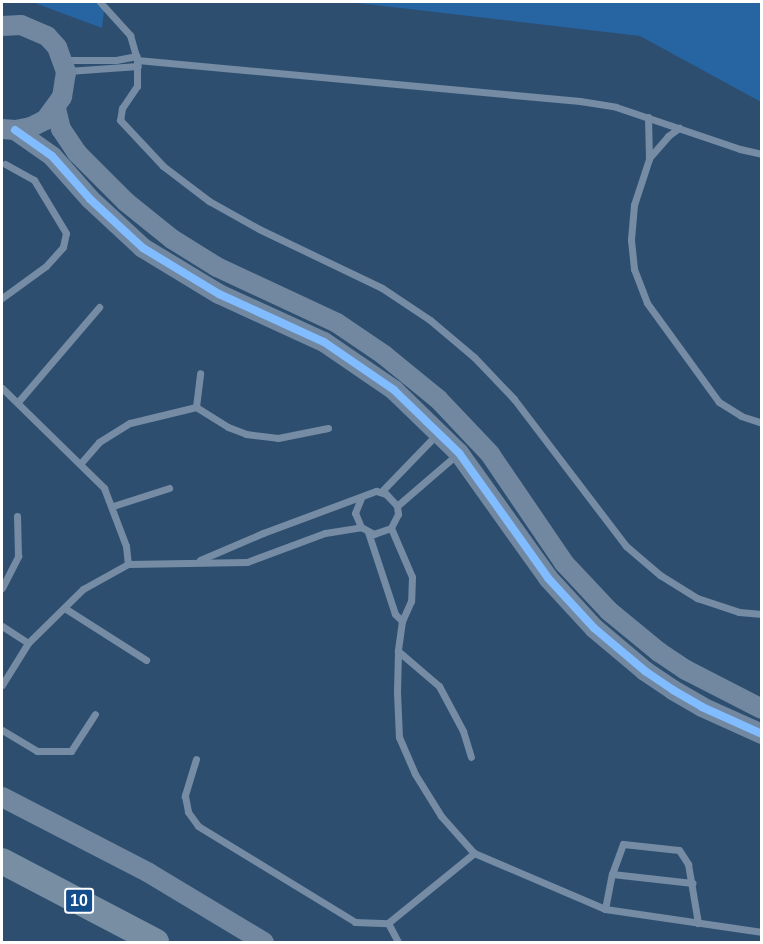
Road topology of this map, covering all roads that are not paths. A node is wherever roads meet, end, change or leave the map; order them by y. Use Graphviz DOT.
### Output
graph roads {
  1 [pos="100,2"];
  2 [pos="3,23"];
  3 [pos="137,60"];
  4 [pos="65,66"];
  5 [pos="56,109"];
  6 [pos="648,117"];
  7 [pos="680,128"];
  8 [pos="8,130"];
  9 [pos="762,153"];
  10 [pos="649,159"];
  11 [pos="4,164"];
  12 [pos="2,298"];
  13 [pos="99,307"];
  14 [pos="200,373"];
  15 [pos="2,388"];
  16 [pos="18,402"];
  17 [pos="196,407"];
  18 [pos="762,423"];
  19 [pos="328,428"];
  20 [pos="466,428"];
  21 [pos="449,443"];
  22 [pos="80,464"];
  23 [pos="169,488"];
  24 [pos="381,492"];
  25 [pos="361,498"];
  26 [pos="113,506"];
  27 [pos="397,506"];
  28 [pos="17,516"];
  29 [pos="361,527"];
  30 [pos="391,528"];
  31 [pos="368,532"];
  32 [pos="198,561"];
  33 [pos="128,564"];
  34 [pos="2,588"];
  35 [pos="66,609"];
  36 [pos="762,614"];
  37 [pos="402,621"];
  38 [pos="2,626"];
  39 [pos="28,643"];
  40 [pos="398,651"];
  41 [pos="146,660"];
  42 [pos="2,685"];
  43 [pos="762,709"];
  44 [pos="95,714"];
  45 [pos="2,730"];
  46 [pos="762,734"];
  47 [pos="471,758"];
  48 [pos="196,759"];
  49 [pos="2,797"];
  50 [pos="2,810"];
  51 [pos="474,853"];
  52 [pos="2,861"];
  53 [pos="612,874"];
  54 [pos="692,883"];
  55 [pos="605,909"];
  56 [pos="388,923"];
  57 [pos="698,923"];
  58 [pos="762,932"];
  59 [pos="156,942"];
  60 [pos="241,942"];
  61 [pos="264,942"];
  62 [pos="398,942"];
  1 -- 3 [label="lane"];
  2 -- 4 [label="street"];
  3 -- 4 [label="lane"];
  3 -- 4 [label="lane"];
  3 -- 6 [label="lane"];
  3 -- 36 [label="lane"];
  4 -- 5 [label="street"];
  5 -- 8 [label="street"];
  5 -- 20 [label="street"];
  6 -- 7 [label="lane"];
  6 -- 10 [label="lane"];
  7 -- 9 [label="lane"];
  7 -- 10 [label="lane"];
  8 -- 21 [label="street"];
  10 -- 18 [label="lane"];
  11 -- 12 [label="lane"];
  13 -- 16 [label="lane"];
  14 -- 17 [label="lane"];
  15 -- 16 [label="lane"];
  16 -- 22 [label="lane"];
  17 -- 19 [label="lane"];
  17 -- 22 [label="lane"];
  20 -- 21 [label="street"];
  20 -- 43 [label="street"];
  21 -- 24 [label="lane"];
  21 -- 27 [label="lane"];
  21 -- 46 [label="street"];
  22 -- 26 [label="lane"];
  23 -- 26 [label="lane"];
  24 -- 25 [label="lane"];
  24 -- 27 [label="lane"];
  25 -- 29 [label="lane"];
  25 -- 32 [label="lane"];
  26 -- 33 [label="lane"];
  27 -- 30 [label="lane"];
  28 -- 34 [label="lane"];
  29 -- 31 [label="lane"];
  29 -- 32 [label="lane"];
  30 -- 31 [label="lane"];
  30 -- 37 [label="lane"];
  31 -- 37 [label="lane"];
  32 -- 33 [label="lane"];
  33 -- 35 [label="lane"];
  35 -- 39 [label="lane"];
  35 -- 41 [label="lane"];
  37 -- 40 [label="lane"];
  38 -- 39 [label="lane"];
  39 -- 42 [label="lane"];
  40 -- 47 [label="lane"];
  40 -- 51 [label="lane"];
  44 -- 45 [label="lane"];
  48 -- 56 [label="lane"];
  49 -- 61 [label="street"];
  50 -- 60 [label="street"];
  51 -- 55 [label="lane"];
  51 -- 56 [label="lane"];
  52 -- 59 [label="highway, 10"];
  53 -- 54 [label="lane"];
  53 -- 54 [label="lane"];
  53 -- 55 [label="lane"];
  54 -- 57 [label="lane"];
  55 -- 57 [label="lane"];
  56 -- 62 [label="lane"];
  57 -- 58 [label="lane"];
}
